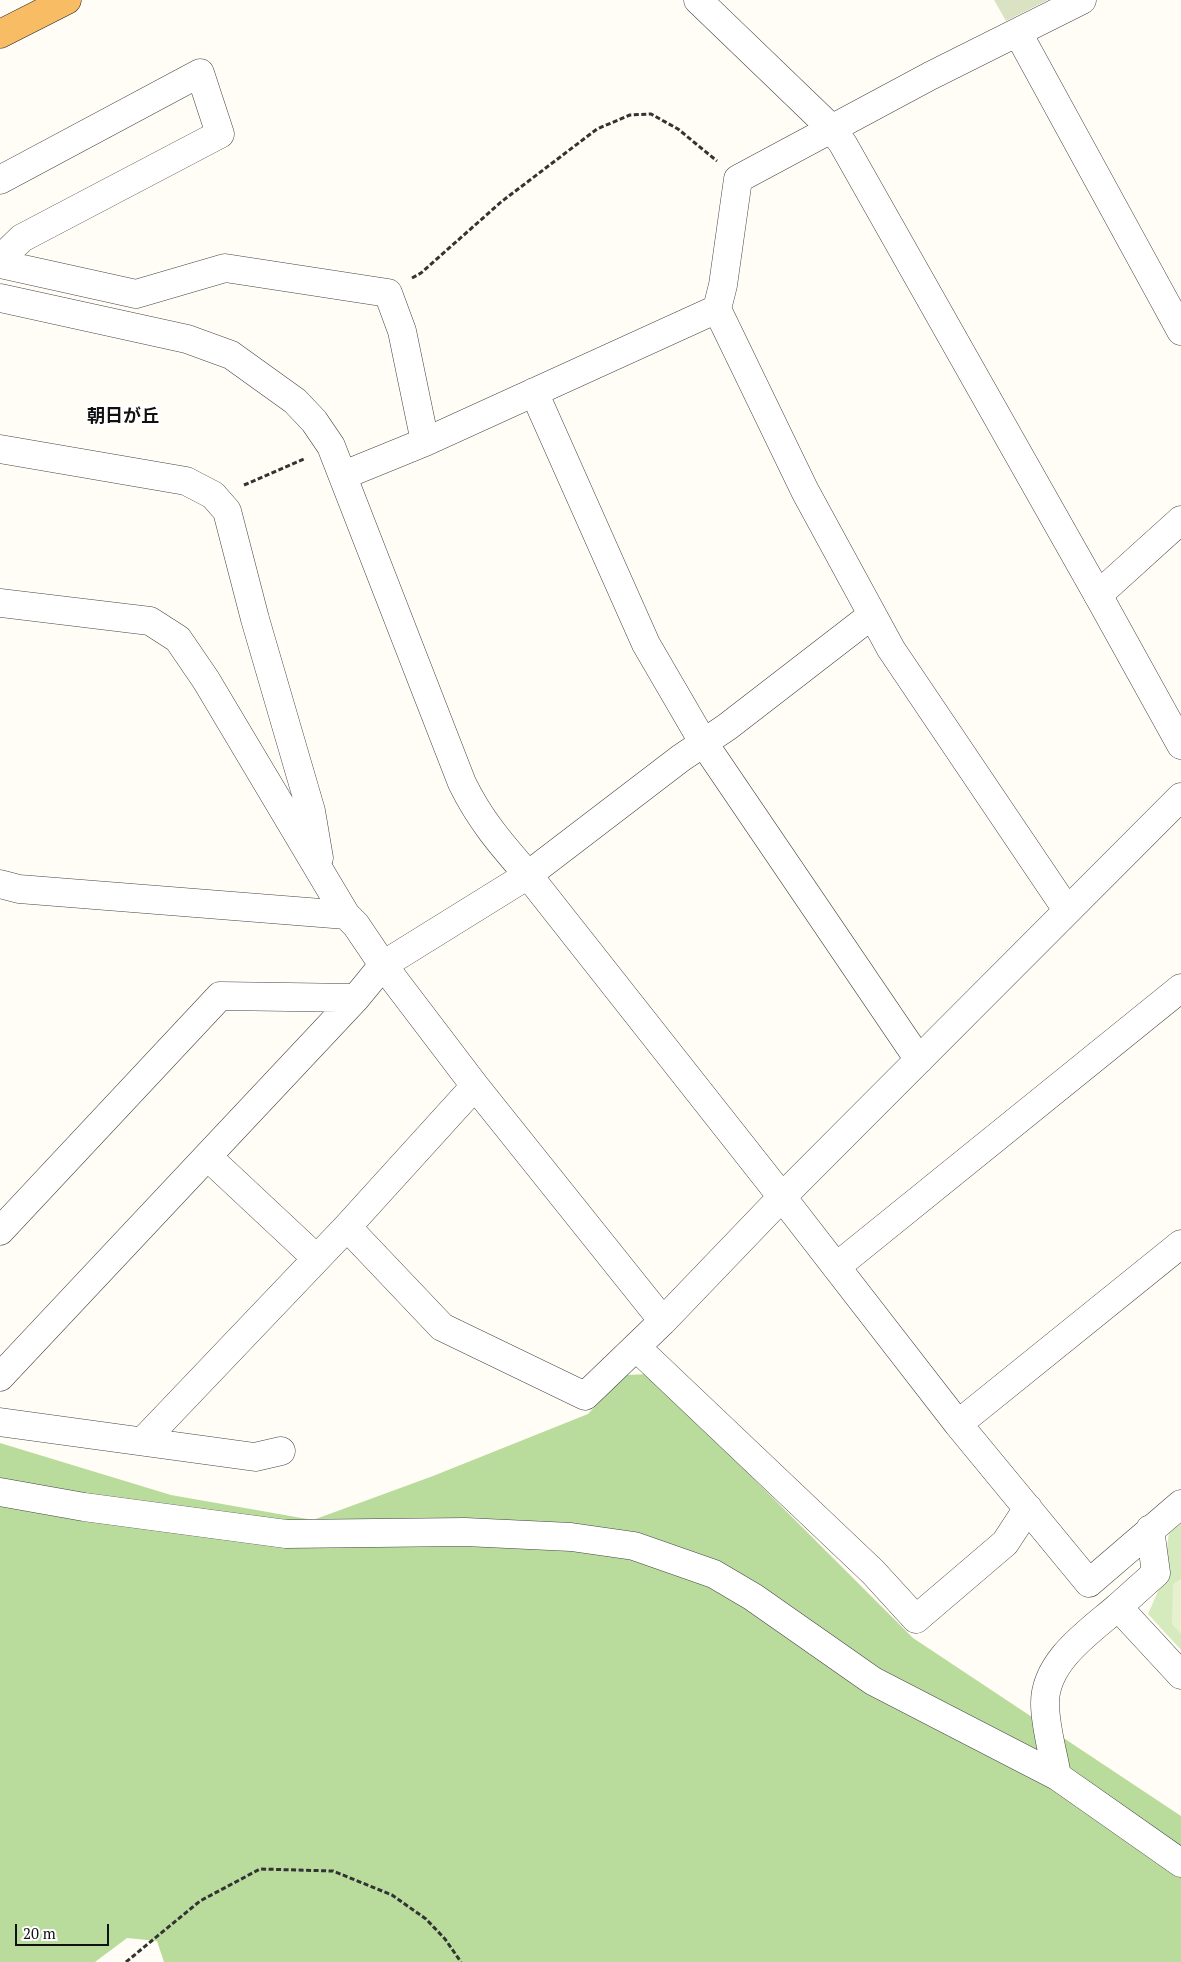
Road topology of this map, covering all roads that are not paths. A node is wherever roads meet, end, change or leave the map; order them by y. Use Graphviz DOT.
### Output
graph roads {
  1 [pos="67,0"];
  2 [pos="698,0"];
  3 [pos="1082,0"];
  4 [pos="1018,33"];
  5 [pos="0,34"];
  6 [pos="832,128"];
  7 [pos="0,180"];
  8 [pos="0,259"];
  9 [pos="0,264"];
  10 [pos="0,298"];
  11 [pos="717,309"];
  12 [pos="1181,331"];
  13 [pos="534,392"];
  14 [pos="425,442"];
  15 [pos="0,449"];
  16 [pos="344,475"];
  17 [pos="1181,520"];
  18 [pos="1098,595"];
  19 [pos="0,603"];
  20 [pos="872,615"];
  21 [pos="703,742"];
  22 [pos="1181,745"];
  23 [pos="1181,797"];
  24 [pos="322,874"];
  25 [pos="528,875"];
  26 [pos="0,884"];
  27 [pos="1067,910"];
  28 [pos="346,915"];
  29 [pos="383,965"];
  30 [pos="1181,988"];
  31 [pos="356,998"];
  32 [pos="919,1060"];
  33 [pos="475,1086"];
  34 [pos="208,1157"];
  35 [pos="782,1197"];
  36 [pos="347,1227"];
  37 [pos="0,1231"];
  38 [pos="1181,1244"];
  39 [pos="316,1258"];
  40 [pos="836,1267"];
  41 [pos="663,1321"];
  42 [pos="636,1347"];
  43 [pos="0,1377"];
  44 [pos="0,1422"];
  45 [pos="958,1424"];
  46 [pos="143,1441"];
  47 [pos="281,1451"];
  48 [pos="0,1492"];
  49 [pos="1181,1504"];
  50 [pos="1028,1508"];
  51 [pos="1150,1529"];
  52 [pos="1118,1607"];
  53 [pos="1181,1675"];
  54 [pos="1057,1776"];
  55 [pos="1181,1863"];
  1 -- 5 [label="highway"];
  2 -- 6 [label="street"];
  3 -- 4 [label="street"];
  4 -- 6 [label="street"];
  4 -- 12 [label="street"];
  6 -- 11 [label="street"];
  6 -- 18 [label="street"];
  7 -- 8 [label="street"];
  9 -- 14 [label="street"];
  10 -- 16 [label="street"];
  11 -- 13 [label="street"];
  11 -- 20 [label="street"];
  13 -- 14 [label="street"];
  13 -- 21 [label="street"];
  14 -- 16 [label="street"];
  15 -- 24 [label="street"];
  16 -- 25 [label="street"];
  17 -- 18 [label="street"];
  18 -- 22 [label="street"];
  19 -- 24 [label="street"];
  20 -- 21 [label="street"];
  20 -- 27 [label="street"];
  21 -- 25 [label="street"];
  21 -- 32 [label="street"];
  23 -- 27 [label="street"];
  24 -- 28 [label="street"];
  25 -- 29 [label="street"];
  25 -- 35 [label="street"];
  26 -- 28 [label="street"];
  27 -- 32 [label="street"];
  28 -- 29 [label="street"];
  29 -- 31 [label="street"];
  29 -- 33 [label="street"];
  30 -- 40 [label="street"];
  31 -- 34 [label="street"];
  31 -- 37 [label="street"];
  32 -- 35 [label="street"];
  33 -- 36 [label="street"];
  33 -- 41 [label="street"];
  34 -- 39 [label="street"];
  34 -- 43 [label="street"];
  35 -- 40 [label="street"];
  35 -- 41 [label="street"];
  36 -- 39 [label="street"];
  36 -- 42 [label="street"];
  38 -- 45 [label="street"];
  39 -- 46 [label="street"];
  40 -- 45 [label="street"];
  41 -- 42 [label="street"];
  42 -- 50 [label="street"];
  44 -- 46 [label="street"];
  45 -- 50 [label="street"];
  46 -- 47 [label="street"];
  48 -- 54 [label="street"];
  49 -- 51 [label="street"];
  50 -- 51 [label="street"];
  51 -- 52 [label="street"];
  52 -- 53 [label="street"];
  52 -- 54 [label="street"];
  54 -- 55 [label="street"];
}
